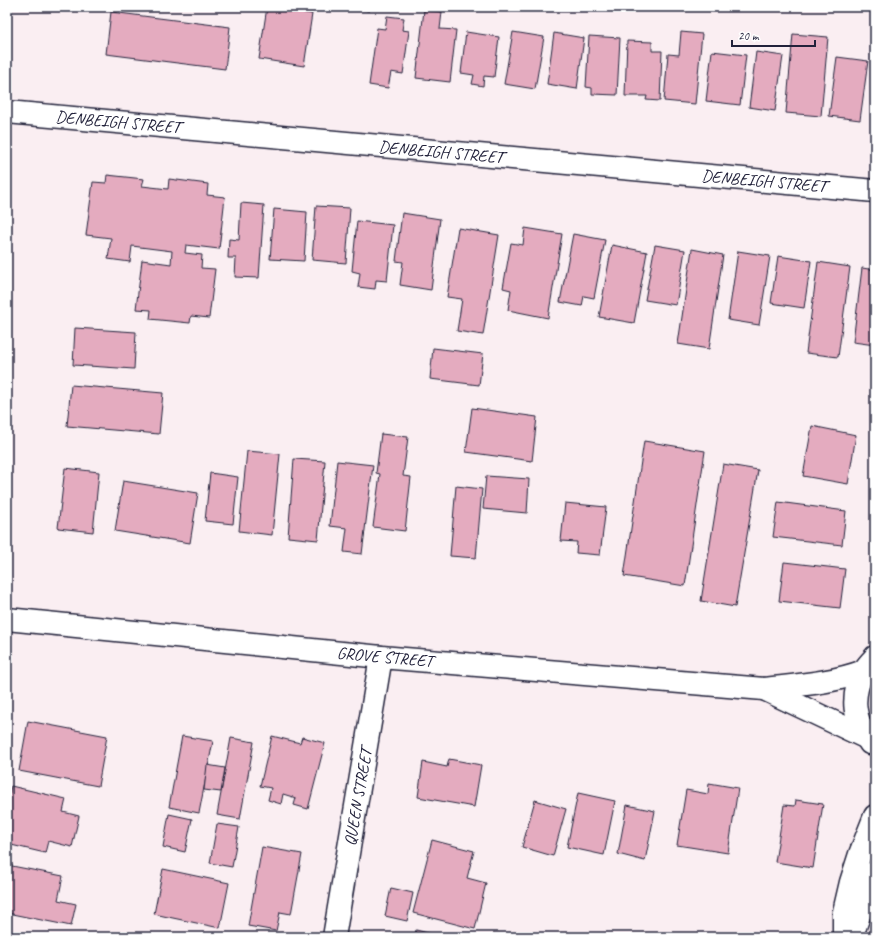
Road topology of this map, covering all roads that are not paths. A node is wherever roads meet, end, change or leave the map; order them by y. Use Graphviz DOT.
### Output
graph roads {
  1 [pos="7,112"];
  2 [pos="875,191"];
  3 [pos="7,619"];
  4 [pos="381,657"];
  5 [pos="869,664"];
  6 [pos="764,689"];
  7 [pos="871,743"];
  8 [pos="875,816"];
  9 [pos="875,872"];
  10 [pos="334,937"];
  11 [pos="844,937"];
  12 [pos="851,937"];
  1 -- 2 [label="street, DENBEIGH STREET"];
  3 -- 4 [label="street, GROVE STREET"];
  4 -- 6 [label="street, GROVE STREET"];
  4 -- 10 [label="street, QUEEN STREET"];
  5 -- 6 [label="street, GROVE STREET"];
  5 -- 7 [label="street"];
  6 -- 7 [label="street, GROVE STREET"];
  8 -- 11 [label="street"];
  9 -- 12 [label="street"];
}
